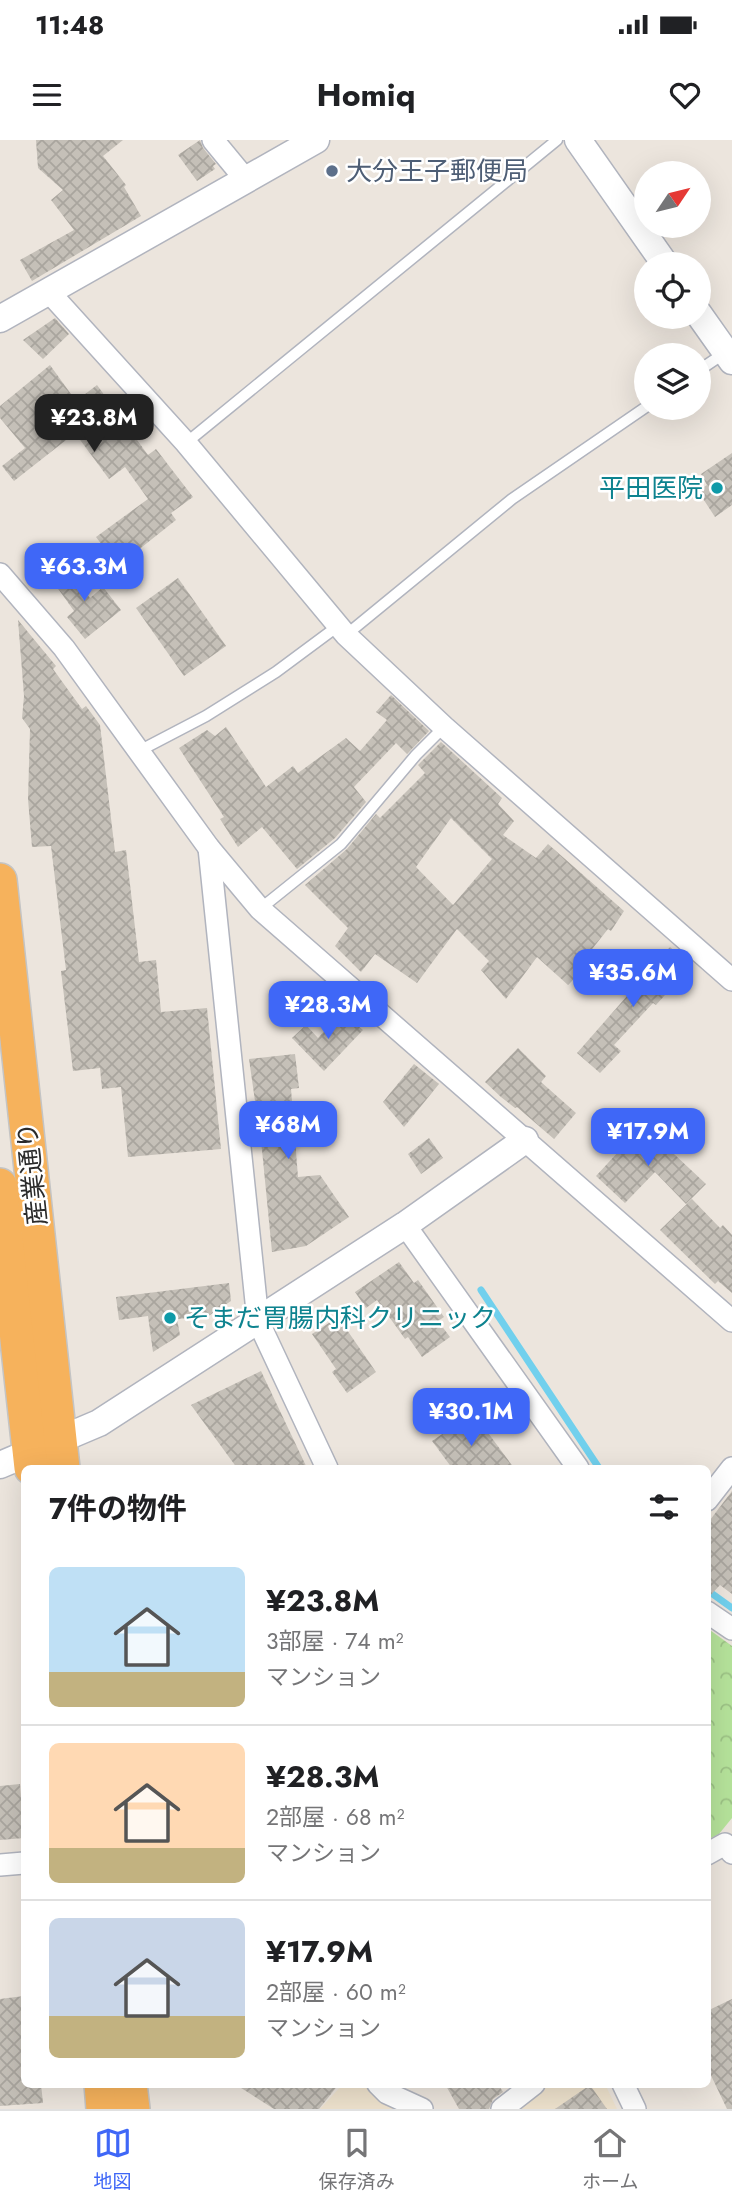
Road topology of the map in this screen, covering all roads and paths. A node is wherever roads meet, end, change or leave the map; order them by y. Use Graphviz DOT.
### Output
graph roads {
  1 [pos="213,140"];
  2 [pos="316,140"];
  3 [pos="557,140"];
  4 [pos="578,140"];
  5 [pos="246,180"];
  6 [pos="657,252"];
  7 [pos="49,292"];
  8 [pos="0,319"];
  9 [pos="709,329"];
  10 [pos="729,357"];
  11 [pos="711,365"];
  12 [pos="634,415"];
  13 [pos="186,443"];
  14 [pos="0,574"];
  15 [pos="342,630"];
  16 [pos="444,727"];
  17 [pos="139,751"];
  18 [pos="209,848"];
  19 [pos="0,880"];
  20 [pos="260,909"];
  21 [pos="732,981"];
  22 [pos="526,1140"];
  23 [pos="0,1185"];
  24 [pos="405,1225"];
  25 [pos="258,1321"];
  26 [pos="732,1321"];
  27 [pos="62,1454"];
  28 [pos="20,1462"];
  29 [pos="326,1465"];
  30 [pos="576,1465"];
  31 [pos="732,1468"];
  32 [pos="711,1495"];
  33 [pos="711,1615"];
  34 [pos="732,1629"];
  35 [pos="21,1863"];
  36 [pos="0,1865"];
  37 [pos="101,2088"];
  38 [pos="130,2088"];
  39 [pos="382,2088"];
  40 [pos="529,2088"];
  41 [pos="625,2088"];
  42 [pos="103,2109"];
  43 [pos="132,2109"];
  44 [pos="422,2109"];
  45 [pos="502,2109"];
  46 [pos="635,2109"];
  1 -- 5 [label="street"];
  2 -- 5 [label="street"];
  3 -- 13 [label="lane"];
  4 -- 6 [label="street"];
  5 -- 7 [label="street"];
  7 -- 8 [label="street"];
  7 -- 13 [label="street"];
  9 -- 10 [label="street"];
  10 -- 11 [label="lane"];
  12 -- 15 [label="lane"];
  13 -- 15 [label="street"];
  14 -- 17 [label="street"];
  15 -- 16 [label="street"];
  15 -- 17 [label="lane"];
  16 -- 20 [label="lane"];
  16 -- 21 [label="street"];
  17 -- 18 [label="street"];
  18 -- 20 [label="street"];
  18 -- 25 [label="street"];
  19 -- 27 [label="highway, 産業通り"];
  20 -- 22 [label="street"];
  22 -- 24 [label="street"];
  22 -- 26 [label="street"];
  23 -- 28 [label="highway, 産業通り"];
  24 -- 25 [label="street"];
  24 -- 30 [label="street"];
  25 -- 27 [label="street"];
  25 -- 29 [label="street"];
  27 -- 28 [label="street"];
  31 -- 32 [label="street"];
  33 -- 34 [label="street"];
  35 -- 36 [label="street"];
  37 -- 42 [label="highway"];
  38 -- 43 [label="highway"];
  39 -- 44 [label="street"];
  40 -- 45 [label="street"];
  41 -- 46 [label="street"];
}
